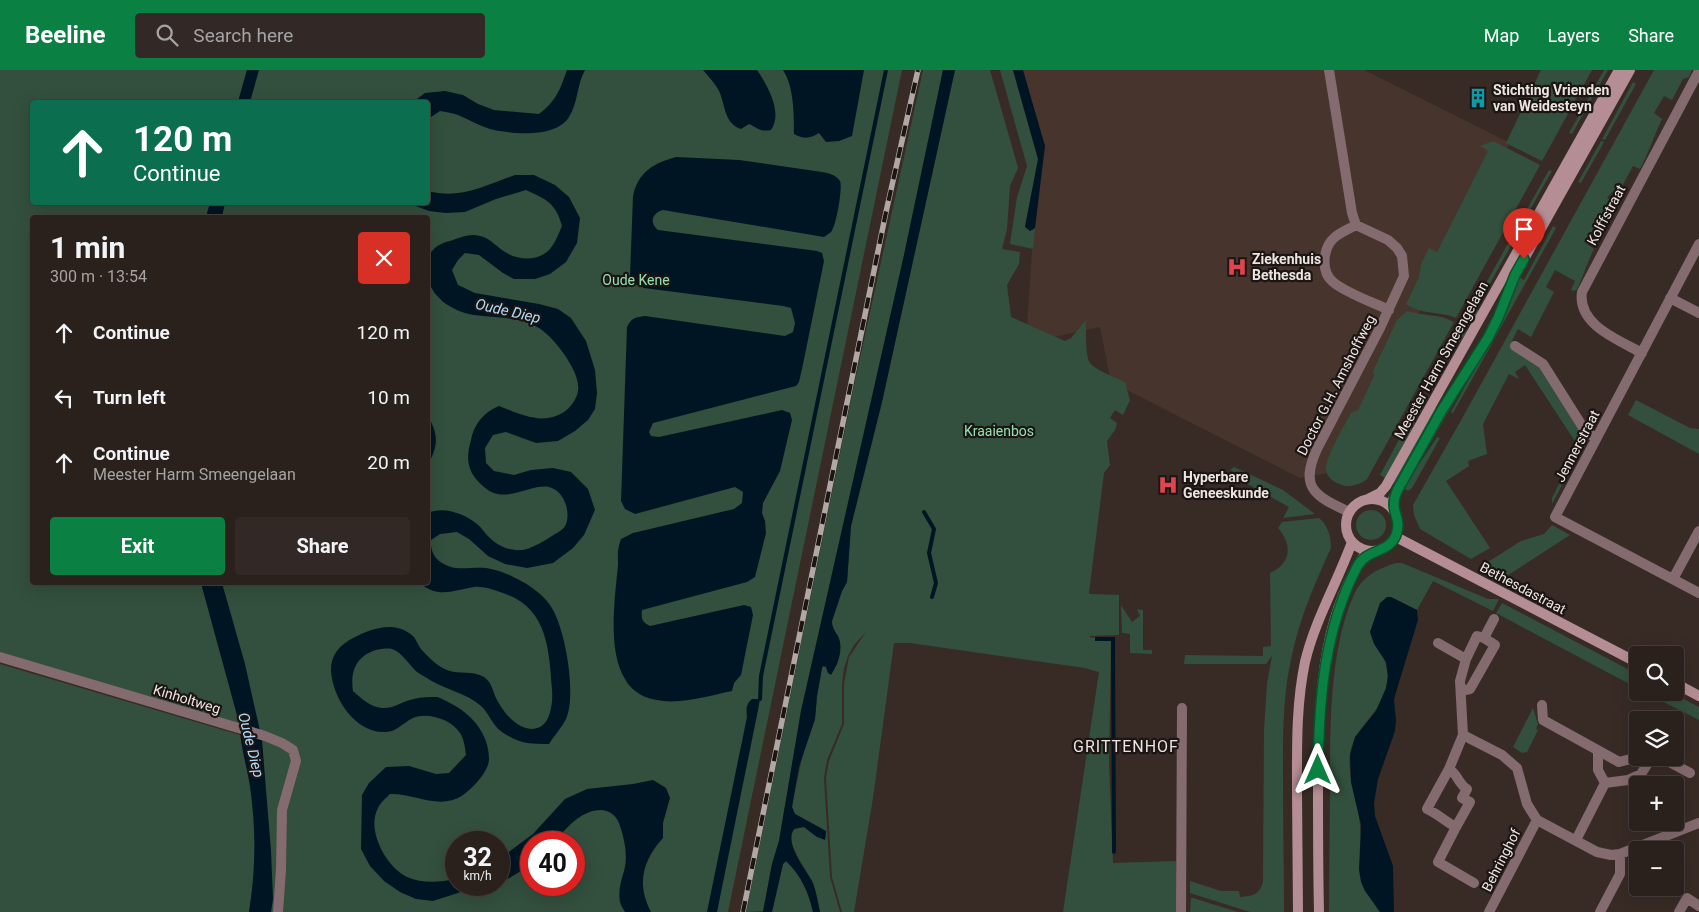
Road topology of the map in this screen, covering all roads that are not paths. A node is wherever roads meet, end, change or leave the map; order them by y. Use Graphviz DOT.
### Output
graph roads {
  1 [pos="1329,70"];
  2 [pos="1618,70"];
  3 [pos="1630,70"];
  4 [pos="1699,71"];
  5 [pos="1356,225"];
  6 [pos="1699,244"];
  7 [pos="1670,298"];
  8 [pos="1389,310"];
  9 [pos="1699,313"];
  10 [pos="1516,346"];
  11 [pos="1642,353"];
  12 [pos="1596,439"];
  13 [pos="1368,499"];
  14 [pos="1393,508"];
  15 [pos="1349,512"];
  16 [pos="1699,531"];
  17 [pos="1396,536"];
  18 [pos="1352,542"];
  19 [pos="1374,551"];
  20 [pos="1673,579"];
  21 [pos="1699,593"];
  22 [pos="1494,619"];
  23 [pos="1484,638"];
  24 [pos="1438,643"];
  25 [pos="0,658"];
  26 [pos="1466,659"];
  27 [pos="1629,659"];
  28 [pos="1684,688"];
  29 [pos="1461,691"];
  30 [pos="1699,696"];
  31 [pos="1542,705"];
  32 [pos="1182,708"];
  33 [pos="1463,735"];
  34 [pos="1598,752"];
  35 [pos="1629,761"];
  36 [pos="1643,766"];
  37 [pos="1677,766"];
  38 [pos="1449,769"];
  39 [pos="1690,773"];
  40 [pos="1605,783"];
  41 [pos="1537,820"];
  42 [pos="1699,823"];
  43 [pos="1456,827"];
  44 [pos="1576,840"];
  45 [pos="1620,854"];
  46 [pos="1474,883"];
  47 [pos="1699,906"];
  48 [pos="278,912"];
  49 [pos="1182,912"];
  50 [pos="1298,912"];
  51 [pos="1319,912"];
  52 [pos="1489,912"];
  53 [pos="1600,912"];
  54 [pos="1679,912"];
  1 -- 5 [label="street"];
  2 -- 13 [label="street, Meester Harm Smeengelaan"];
  3 -- 14 [label="street, Meester Harm Smeengelaan"];
  4 -- 11 [label="street, Kolffstraat"];
  5 -- 8 [label="street, Doctor G.H. Amshoffweg"];
  5 -- 8 [label="street, Doctor G.H. Amshoffweg"];
  6 -- 7 [label="street, Jennerstraat"];
  7 -- 9 [label="street"];
  7 -- 11 [label="street, Jennerstraat"];
  8 -- 15 [label="street, Doctor G.H. Amshoffweg"];
  10 -- 12 [label="street"];
  11 -- 12 [label="street, Jennerstraat"];
  12 -- 20 [label="street, Jennerstraat"];
  13 -- 14 [label="street"];
  13 -- 15 [label="street"];
  14 -- 17 [label="street"];
  15 -- 18 [label="street"];
  16 -- 20 [label="street"];
  17 -- 19 [label="street"];
  17 -- 27 [label="street, Bethesdastraat"];
  18 -- 19 [label="street"];
  18 -- 50 [label="street"];
  19 -- 51 [label="street"];
  20 -- 21 [label="street, Jennerstraat"];
  22 -- 23 [label="street"];
  23 -- 26 [label="street"];
  23 -- 29 [label="street"];
  24 -- 26 [label="street"];
  25 -- 48 [label="street, Kinholtweg"];
  26 -- 29 [label="street"];
  28 -- 30 [label="street"];
  29 -- 33 [label="street"];
  31 -- 34 [label="street"];
  32 -- 49 [label="street"];
  33 -- 38 [label="street"];
  33 -- 41 [label="street, Behringhof"];
  34 -- 35 [label="street"];
  34 -- 40 [label="street"];
  36 -- 40 [label="street"];
  37 -- 39 [label="street"];
  38 -- 43 [label="street"];
  38 -- 43 [label="street"];
  40 -- 44 [label="street"];
  41 -- 44 [label="street, Behringhof"];
  41 -- 52 [label="street, Behringhof"];
  42 -- 45 [label="street"];
  43 -- 46 [label="street"];
  44 -- 45 [label="street, Behringhof"];
  45 -- 53 [label="street"];
  47 -- 54 [label="street"];
}
